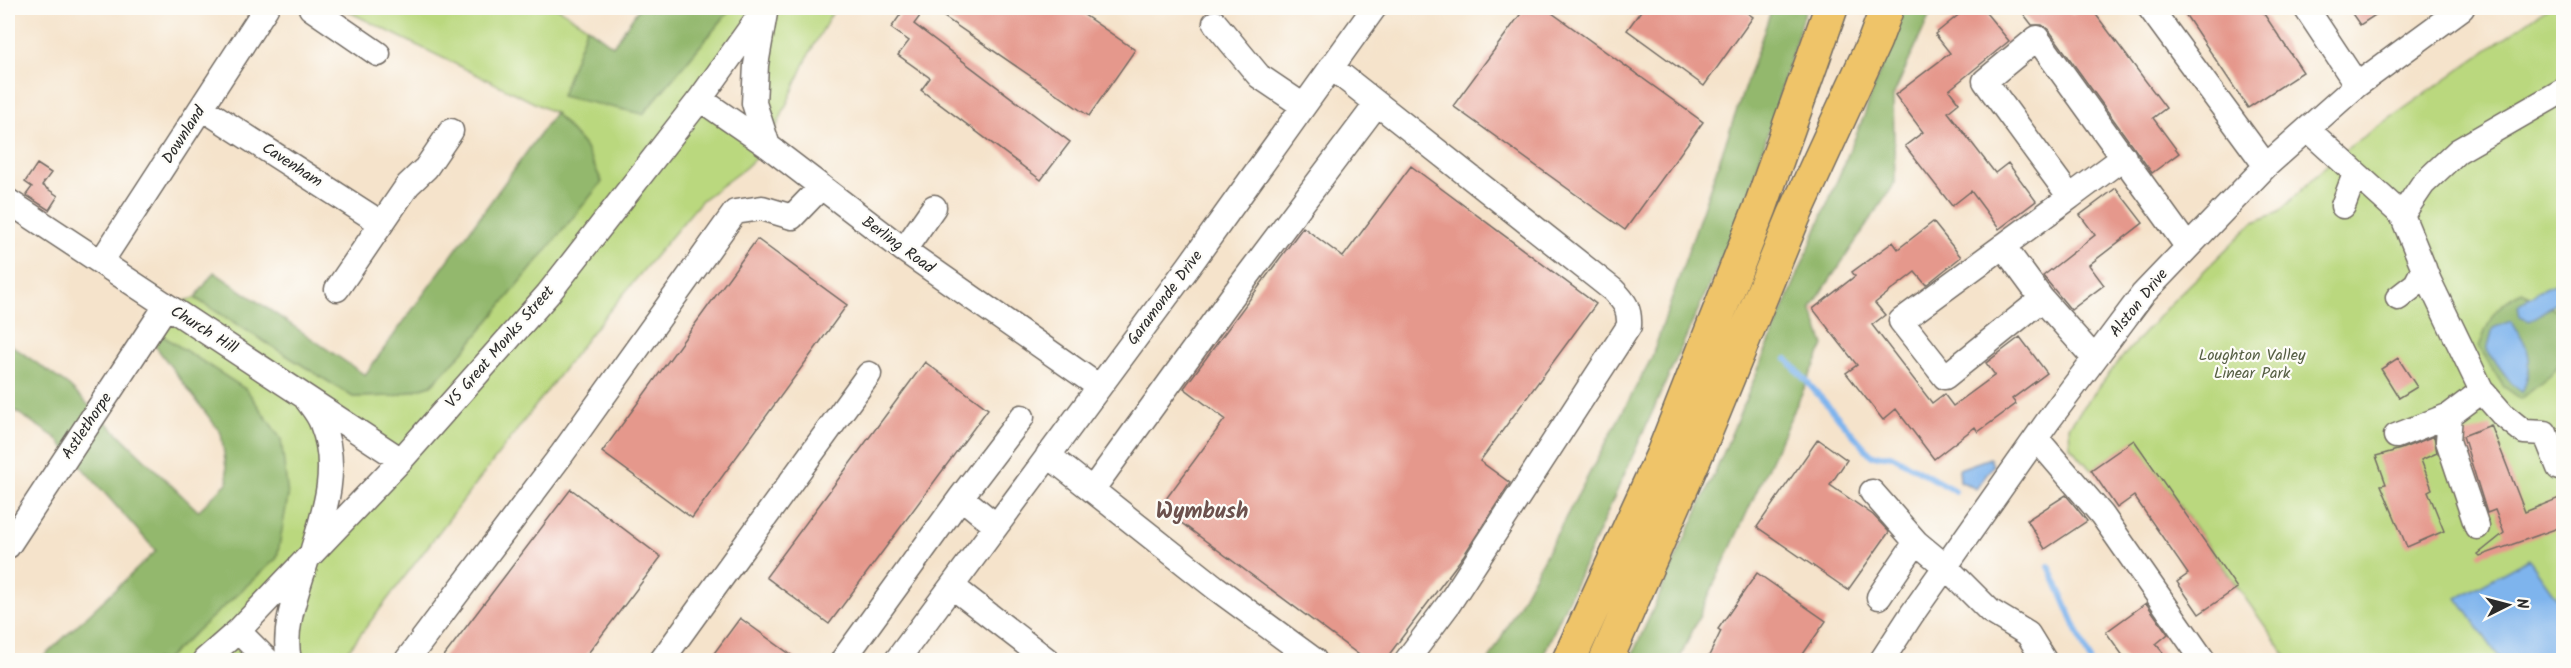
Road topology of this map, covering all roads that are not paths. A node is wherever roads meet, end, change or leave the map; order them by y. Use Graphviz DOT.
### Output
graph roads {
  1 [pos="266,8"];
  2 [pos="311,8"];
  3 [pos="765,8"];
  4 [pos="1374,8"];
  5 [pos="1823,8"];
  6 [pos="1831,8"];
  7 [pos="1865,8"];
  8 [pos="1887,8"];
  9 [pos="2150,8"];
  10 [pos="2306,8"];
  11 [pos="2462,8"];
  12 [pos="1215,23"];
  13 [pos="378,54"];
  14 [pos="1331,67"];
  15 [pos="2357,85"];
  16 [pos="1804,87"];
  17 [pos="2564,90"];
  18 [pos="700,99"];
  19 [pos="1302,105"];
  20 [pos="1376,105"];
  21 [pos="202,108"];
  22 [pos="2308,130"];
  23 [pos="451,131"];
  24 [pos="768,147"];
  25 [pos="2124,157"];
  26 [pos="2266,166"];
  27 [pos="2355,174"];
  28 [pos="820,188"];
  29 [pos="2070,197"];
  30 [pos="8,201"];
  31 [pos="2343,206"];
  32 [pos="934,207"];
  33 [pos="2402,215"];
  34 [pos="1794,216"];
  35 [pos="381,223"];
  36 [pos="2003,246"];
  37 [pos="2187,246"];
  38 [pos="904,250"];
  39 [pos="101,262"];
  40 [pos="2424,268"];
  41 [pos="337,289"];
  42 [pos="2398,298"];
  43 [pos="2042,299"];
  44 [pos="166,306"];
  45 [pos="2094,358"];
  46 [pos="869,374"];
  47 [pos="1098,387"];
  48 [pos="2482,391"];
  49 [pos="302,392"];
  50 [pos="2450,415"];
  51 [pos="1022,417"];
  52 [pos="2396,435"];
  53 [pos="2036,438"];
  54 [pos="1048,455"];
  55 [pos="401,460"];
  56 [pos="2559,468"];
  57 [pos="1092,490"];
  58 [pos="1872,492"];
  59 [pos="961,497"];
  60 [pos="995,525"];
  61 [pos="2477,527"];
  62 [pos="1916,542"];
  63 [pos="8,546"];
  64 [pos="309,557"];
  65 [pos="1946,567"];
  66 [pos="952,587"];
  67 [pos="1879,597"];
  68 [pos="238,631"];
  69 [pos="205,660"];
  70 [pos="267,660"];
  71 [pos="289,660"];
  72 [pos="407,660"];
  73 [pos="662,660"];
  74 [pos="843,660"];
  75 [pos="897,660"];
  76 [pos="1047,660"];
  77 [pos="1314,660"];
  78 [pos="1407,660"];
  79 [pos="1569,660"];
  80 [pos="1606,660"];
  81 [pos="1882,660"];
  82 [pos="2044,660"];
  83 [pos="2203,660"];
  1 -- 21 [label="street, Downland"];
  2 -- 13 [label="street"];
  3 -- 18 [label="street, V5 Great Monks Street"];
  3 -- 24 [label="street"];
  4 -- 14 [label="street, Garamonde Drive"];
  5 -- 16 [label="highway"];
  6 -- 16 [label="highway"];
  7 -- 34 [label="highway"];
  8 -- 34 [label="highway"];
  9 -- 26 [label="street"];
  10 -- 15 [label="street"];
  11 -- 15 [label="street, Alston Drive"];
  12 -- 19 [label="street"];
  14 -- 19 [label="street, Garamonde Drive"];
  14 -- 20 [label="street"];
  15 -- 22 [label="street, Alston Drive"];
  16 -- 79 [label="highway"];
  17 -- 33 [label="street"];
  18 -- 24 [label="street, Berling Road"];
  18 -- 55 [label="street, V5 Great Monks Street"];
  19 -- 47 [label="street, Garamonde Drive"];
  20 -- 57 [label="street"];
  20 -- 78 [label="street"];
  21 -- 35 [label="street, Cavenham"];
  21 -- 39 [label="street, Downland"];
  22 -- 26 [label="street, Alston Drive"];
  22 -- 27 [label="street"];
  23 -- 35 [label="street"];
  24 -- 28 [label="street, Berling Road"];
  25 -- 29 [label="street"];
  25 -- 29 [label="street"];
  25 -- 37 [label="street"];
  26 -- 37 [label="street, Alston Drive"];
  27 -- 31 [label="street"];
  27 -- 33 [label="street"];
  28 -- 38 [label="street, Berling Road"];
  28 -- 72 [label="street"];
  29 -- 36 [label="street"];
  30 -- 39 [label="street, Church Hill"];
  32 -- 38 [label="street"];
  33 -- 40 [label="street"];
  34 -- 80 [label="highway"];
  35 -- 41 [label="street"];
  36 -- 43 [label="street"];
  36 -- 43 [label="street"];
  37 -- 45 [label="street, Alston Drive"];
  38 -- 47 [label="street, Berling Road"];
  39 -- 44 [label="street, Church Hill"];
  40 -- 42 [label="street"];
  40 -- 48 [label="street"];
  43 -- 45 [label="street"];
  44 -- 49 [label="street, Church Hill"];
  44 -- 63 [label="street, Astlethorpe"];
  45 -- 53 [label="street, Alston Drive"];
  46 -- 73 [label="street"];
  47 -- 54 [label="street, Garamonde Drive"];
  48 -- 50 [label="street"];
  48 -- 56 [label="street"];
  49 -- 55 [label="street, Church Hill"];
  49 -- 64 [label="street"];
  50 -- 52 [label="street"];
  50 -- 61 [label="street"];
  51 -- 59 [label="street"];
  53 -- 65 [label="street, Alston Drive"];
  53 -- 83 [label="street"];
  54 -- 57 [label="street"];
  54 -- 60 [label="street, Garamonde Drive"];
  55 -- 64 [label="street, V5 Great Monks Street"];
  57 -- 77 [label="street"];
  58 -- 62 [label="street"];
  59 -- 60 [label="street"];
  59 -- 74 [label="street"];
  60 -- 66 [label="street, Garamonde Drive"];
  62 -- 65 [label="street"];
  62 -- 67 [label="street"];
  64 -- 68 [label="street, V5 Great Monks Street"];
  64 -- 71 [label="street"];
  65 -- 81 [label="street, Alston Drive"];
  65 -- 82 [label="street"];
  66 -- 75 [label="street, Garamonde Drive"];
  66 -- 76 [label="street"];
  68 -- 69 [label="street, V5 Great Monks Street"];
  68 -- 70 [label="street"];
}
